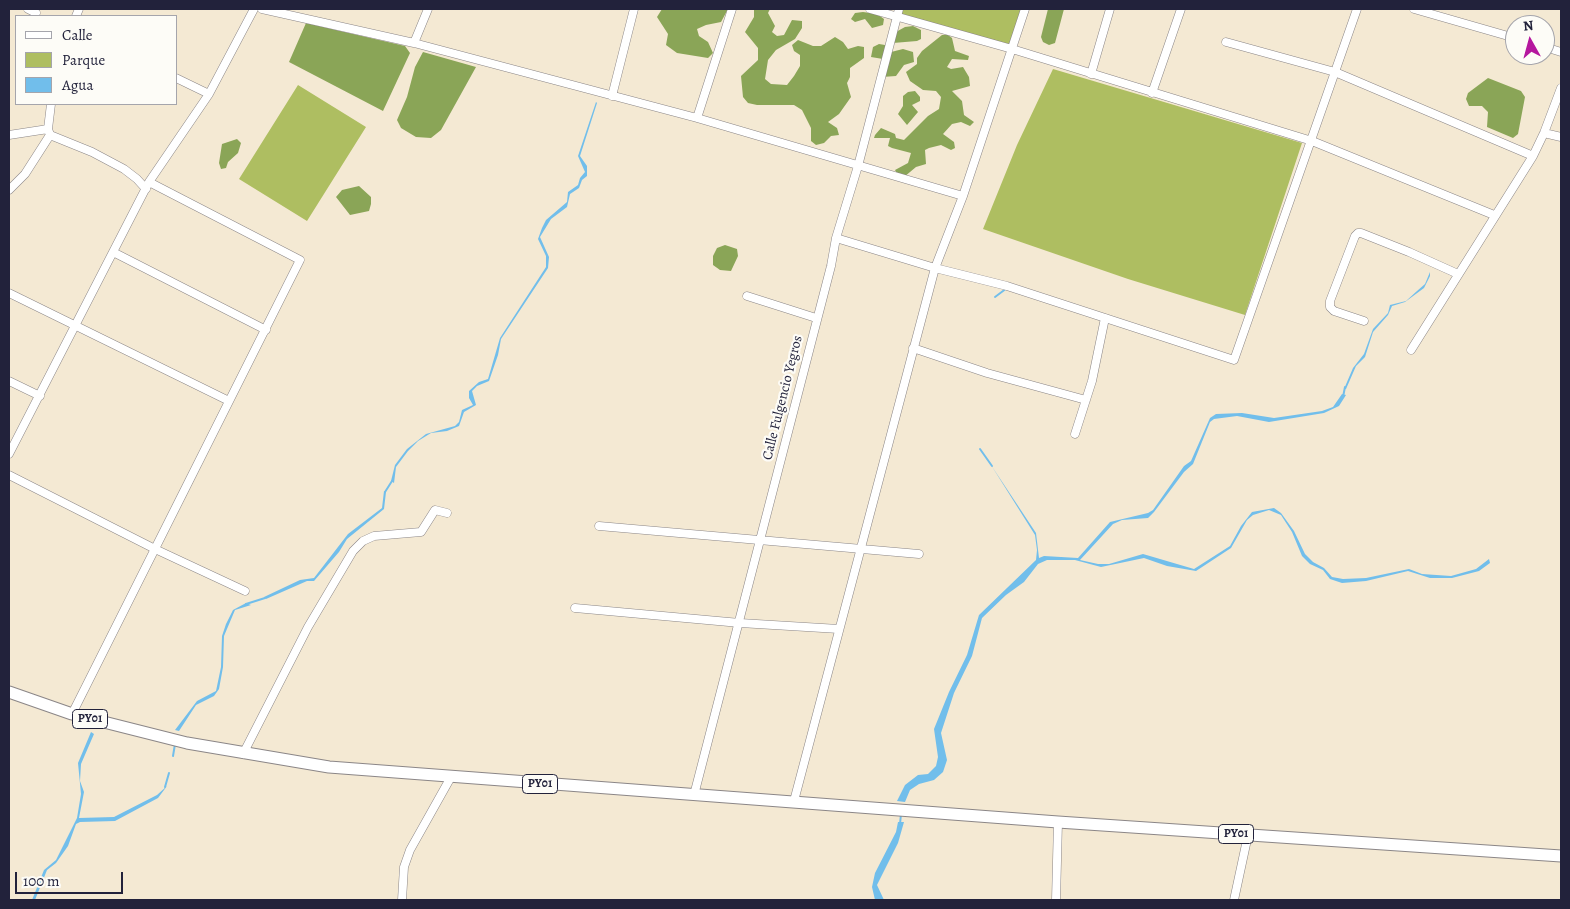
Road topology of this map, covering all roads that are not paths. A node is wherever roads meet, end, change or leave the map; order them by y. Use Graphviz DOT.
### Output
graph roads {
  1 [pos="254,9"];
  2 [pos="262,9"];
  3 [pos="428,9"];
  4 [pos="634,9"];
  5 [pos="732,9"];
  6 [pos="870,9"];
  7 [pos="1025,9"];
  8 [pos="1110,9"];
  9 [pos="1181,9"];
  10 [pos="1357,9"];
  11 [pos="1414,9"];
  12 [pos="898,12"];
  13 [pos="1505,35"];
  14 [pos="1226,42"];
  15 [pos="414,44"];
  16 [pos="1012,49"];
  17 [pos="1335,72"];
  18 [pos="1091,74"];
  19 [pos="178,79"];
  20 [pos="1561,88"];
  21 [pos="1152,93"];
  22 [pos="208,94"];
  23 [pos="612,96"];
  24 [pos="51,105"];
  25 [pos="697,118"];
  26 [pos="49,132"];
  27 [pos="1544,133"];
  28 [pos="9,136"];
  29 [pos="1561,137"];
  30 [pos="1312,141"];
  31 [pos="1533,156"];
  32 [pos="858,166"];
  33 [pos="147,186"];
  34 [pos="9,190"];
  35 [pos="963,196"];
  36 [pos="1494,216"];
  37 [pos="836,238"];
  38 [pos="113,252"];
  39 [pos="935,268"];
  40 [pos="1458,274"];
  41 [pos="9,293"];
  42 [pos="747,296"];
  43 [pos="816,318"];
  44 [pos="1105,318"];
  45 [pos="1364,320"];
  46 [pos="76,327"];
  47 [pos="266,330"];
  48 [pos="913,348"];
  49 [pos="1411,350"];
  50 [pos="9,381"];
  51 [pos="40,396"];
  52 [pos="1086,400"];
  53 [pos="229,401"];
  54 [pos="1075,434"];
  55 [pos="9,454"];
  56 [pos="9,475"];
  57 [pos="447,513"];
  58 [pos="600,526"];
  59 [pos="760,540"];
  60 [pos="155,549"];
  61 [pos="862,550"];
  62 [pos="918,554"];
  63 [pos="245,591"];
  64 [pos="575,608"];
  65 [pos="740,623"];
  66 [pos="839,629"];
  67 [pos="9,692"];
  68 [pos="72,714"];
  69 [pos="243,754"];
  70 [pos="451,777"];
  71 [pos="694,795"];
  72 [pos="794,801"];
  73 [pos="1058,822"];
  74 [pos="1248,835"];
  75 [pos="1561,856"];
  76 [pos="402,900"];
  77 [pos="1056,900"];
  78 [pos="1234,900"];
  1 -- 22 [label="street"];
  2 -- 15 [label="street"];
  3 -- 15 [label="street"];
  4 -- 23 [label="street"];
  5 -- 25 [label="street"];
  6 -- 12 [label="street"];
  7 -- 16 [label="street"];
  8 -- 18 [label="street"];
  9 -- 21 [label="street"];
  10 -- 17 [label="street"];
  11 -- 13 [label="street"];
  12 -- 16 [label="street"];
  12 -- 32 [label="street, Calle Fulgencio Yegros"];
  14 -- 17 [label="street"];
  15 -- 23 [label="street"];
  16 -- 18 [label="street"];
  16 -- 35 [label="street"];
  17 -- 30 [label="street"];
  17 -- 31 [label="street"];
  18 -- 21 [label="street"];
  19 -- 22 [label="street"];
  20 -- 27 [label="street"];
  21 -- 30 [label="street"];
  22 -- 33 [label="street"];
  23 -- 25 [label="street"];
  24 -- 26 [label="street"];
  25 -- 32 [label="street"];
  26 -- 28 [label="street"];
  26 -- 33 [label="street"];
  26 -- 34 [label="street"];
  27 -- 29 [label="street"];
  27 -- 31 [label="street"];
  30 -- 36 [label="street"];
  30 -- 44 [label="street"];
  31 -- 36 [label="street"];
  32 -- 35 [label="street"];
  32 -- 37 [label="street, Calle Fulgencio Yegros"];
  33 -- 38 [label="street"];
  33 -- 47 [label="street"];
  35 -- 39 [label="street"];
  36 -- 40 [label="street"];
  37 -- 39 [label="street"];
  37 -- 43 [label="street, Calle Fulgencio Yegros"];
  38 -- 46 [label="street"];
  38 -- 47 [label="street"];
  39 -- 44 [label="street"];
  39 -- 48 [label="street"];
  40 -- 45 [label="street"];
  40 -- 49 [label="street"];
  41 -- 46 [label="street"];
  42 -- 43 [label="street"];
  43 -- 59 [label="street, Calle Fulgencio Yegros"];
  44 -- 52 [label="street"];
  46 -- 51 [label="street"];
  46 -- 53 [label="street"];
  47 -- 53 [label="street"];
  48 -- 52 [label="street"];
  48 -- 61 [label="street"];
  50 -- 51 [label="street"];
  51 -- 55 [label="street"];
  52 -- 54 [label="street"];
  53 -- 60 [label="street"];
  56 -- 60 [label="street"];
  57 -- 69 [label="street"];
  58 -- 59 [label="street"];
  59 -- 61 [label="street"];
  59 -- 65 [label="street, Calle Fulgencio Yegros"];
  60 -- 63 [label="street"];
  60 -- 68 [label="street"];
  61 -- 62 [label="street"];
  61 -- 66 [label="street"];
  64 -- 65 [label="street"];
  65 -- 66 [label="street"];
  65 -- 71 [label="street, Calle Fulgencio Yegros"];
  66 -- 72 [label="street"];
  67 -- 68 [label="highway, PY01"];
  68 -- 69 [label="highway, PY01"];
  69 -- 70 [label="highway, PY01"];
  70 -- 71 [label="highway, PY01"];
  70 -- 76 [label="street"];
  71 -- 72 [label="highway, PY01"];
  72 -- 73 [label="highway, PY01"];
  73 -- 74 [label="highway, PY01"];
  73 -- 77 [label="street"];
  74 -- 75 [label="highway, PY01"];
  74 -- 78 [label="street"];
}
